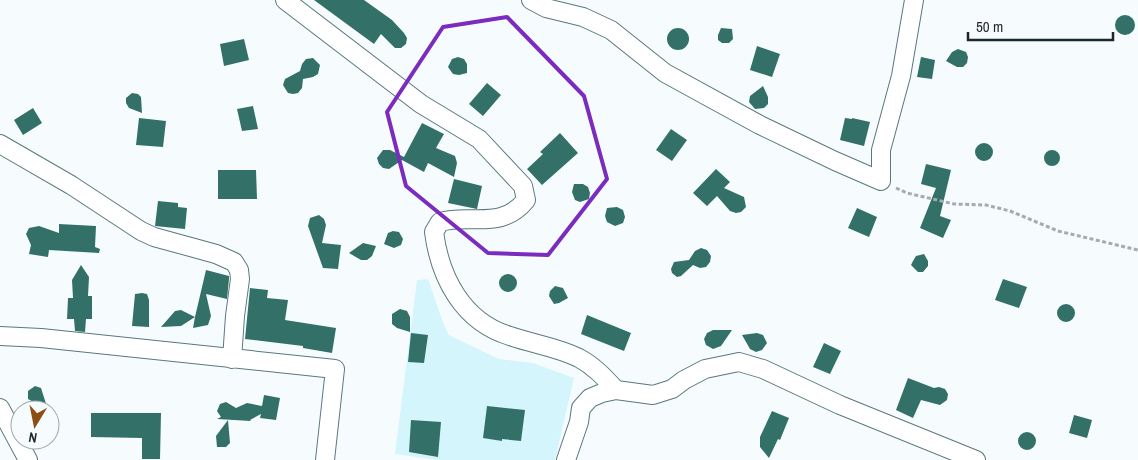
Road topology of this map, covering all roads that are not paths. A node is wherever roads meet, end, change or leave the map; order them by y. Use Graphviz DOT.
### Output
graph roads {
  1 [pos="285,0"];
  2 [pos="531,0"];
  3 [pos="914,0"];
  4 [pos="0,144"];
  5 [pos="0,336"];
  6 [pos="232,359"];
  7 [pos="616,390"];
  8 [pos="0,408"];
  9 [pos="28,460"];
  10 [pos="325,460"];
  11 [pos="566,460"];
  12 [pos="976,460"];
  1 -- 7 [label="street"];
  2 -- 3 [label="street"];
  4 -- 6 [label="street"];
  5 -- 6 [label="street"];
  6 -- 10 [label="street"];
  7 -- 11 [label="street"];
  7 -- 12 [label="street"];
  8 -- 9 [label="street"];
}
